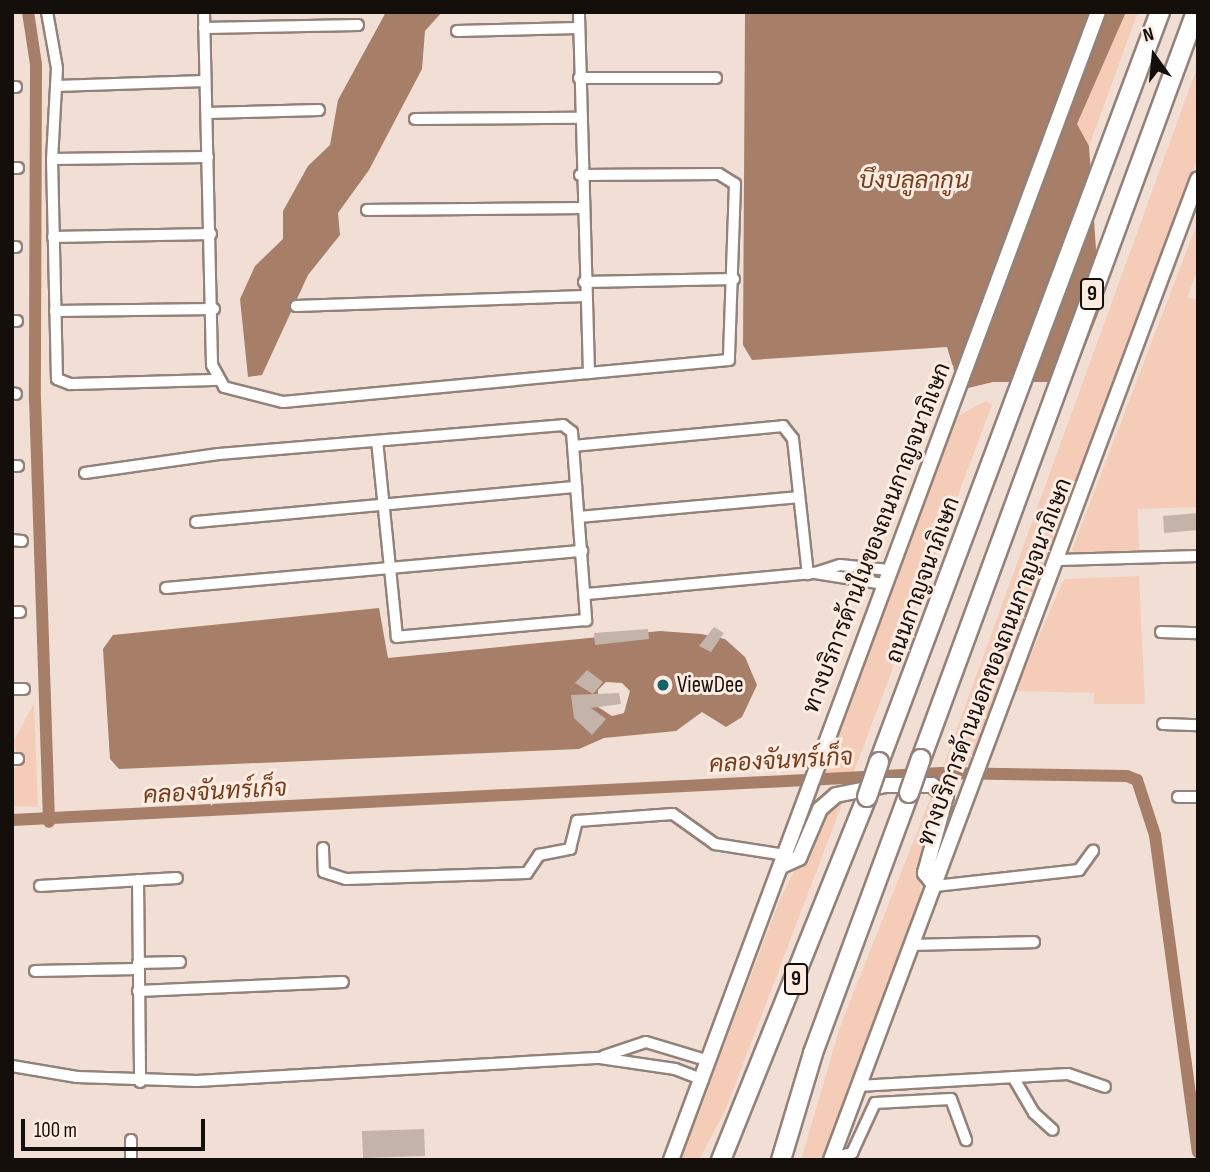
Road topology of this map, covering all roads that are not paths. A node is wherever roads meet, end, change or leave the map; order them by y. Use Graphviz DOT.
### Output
graph roads {
  1 [pos="47,12"];
  2 [pos="204,12"];
  3 [pos="579,12"];
  4 [pos="1098,12"];
  5 [pos="1160,12"];
  6 [pos="1196,12"];
  7 [pos="358,25"];
  8 [pos="204,28"];
  9 [pos="578,28"];
  10 [pos="457,31"];
  11 [pos="579,78"];
  12 [pos="716,78"];
  13 [pos="205,81"];
  14 [pos="56,86"];
  15 [pos="319,110"];
  16 [pos="207,113"];
  17 [pos="578,118"];
  18 [pos="415,119"];
  19 [pos="208,157"];
  20 [pos="52,159"];
  21 [pos="580,175"];
  22 [pos="1198,178"];
  23 [pos="581,208"];
  24 [pos="367,210"];
  25 [pos="211,234"];
  26 [pos="53,237"];
  27 [pos="734,279"];
  28 [pos="584,282"];
  29 [pos="585,296"];
  30 [pos="296,306"];
  31 [pos="214,309"];
  32 [pos="55,312"];
  33 [pos="589,373"];
  34 [pos="217,380"];
  35 [pos="377,441"];
  36 [pos="573,446"];
  37 [pos="85,472"];
  38 [pos="576,487"];
  39 [pos="797,497"];
  40 [pos="382,505"];
  41 [pos="579,517"];
  42 [pos="196,522"];
  43 [pos="582,551"];
  44 [pos="1198,556"];
  45 [pos="1058,560"];
  46 [pos="388,568"];
  47 [pos="889,569"];
  48 [pos="811,574"];
  49 [pos="884,584"];
  50 [pos="166,589"];
  51 [pos="587,594"];
  52 [pos="1161,632"];
  53 [pos="1198,632"];
  54 [pos="12,689"];
  55 [pos="24,690"];
  56 [pos="1163,724"];
  57 [pos="1198,724"];
  58 [pos="1178,797"];
  59 [pos="1198,797"];
  60 [pos="323,848"];
  61 [pos="1093,851"];
  62 [pos="783,861"];
  63 [pos="177,878"];
  64 [pos="138,880"];
  65 [pos="40,886"];
  66 [pos="935,886"];
  67 [pos="1034,942"];
  68 [pos="913,945"];
  69 [pos="180,962"];
  70 [pos="138,966"];
  71 [pos="35,971"];
  72 [pos="344,982"];
  73 [pos="138,991"];
  74 [pos="600,1058"];
  75 [pos="709,1061"];
  76 [pos="12,1066"];
  77 [pos="1013,1077"];
  78 [pos="703,1080"];
  79 [pos="140,1082"];
  80 [pos="858,1086"];
  81 [pos="1105,1087"];
  82 [pos="844,1125"];
  83 [pos="860,1129"];
  84 [pos="1053,1130"];
  85 [pos="131,1140"];
  86 [pos="967,1140"];
  87 [pos="832,1159"];
  88 [pos="131,1160"];
  89 [pos="671,1160"];
  90 [pos="721,1160"];
  91 [pos="781,1160"];
  1 -- 14 [label="street"];
  2 -- 8 [label="street"];
  3 -- 9 [label="street"];
  4 -- 47 [label="main road, ทางบริการด้านในของถนนกาญจนาภิเษก"];
  5 -- 90 [label="highway, ถนนกาญจนาภิเษก / 9, bridge"];
  6 -- 91 [label="highway, 9, bridge"];
  7 -- 8 [label="street"];
  8 -- 13 [label="street"];
  9 -- 10 [label="street"];
  9 -- 11 [label="street"];
  11 -- 12 [label="street"];
  11 -- 17 [label="street"];
  13 -- 14 [label="street"];
  13 -- 16 [label="street"];
  14 -- 20 [label="street"];
  15 -- 16 [label="street"];
  16 -- 19 [label="street"];
  17 -- 18 [label="street"];
  17 -- 21 [label="street"];
  19 -- 20 [label="street"];
  19 -- 25 [label="street"];
  20 -- 26 [label="street"];
  21 -- 23 [label="street"];
  21 -- 27 [label="street"];
  22 -- 45 [label="main road, ทางบริการด้านนอกของถนนกาญจนาภิเษก"];
  23 -- 24 [label="street"];
  23 -- 28 [label="street"];
  25 -- 26 [label="street"];
  25 -- 31 [label="street"];
  26 -- 32 [label="street"];
  27 -- 28 [label="street"];
  27 -- 33 [label="street"];
  28 -- 29 [label="street"];
  29 -- 30 [label="street"];
  29 -- 33 [label="street"];
  31 -- 32 [label="street"];
  31 -- 34 [label="street"];
  32 -- 34 [label="street"];
  33 -- 34 [label="street"];
  35 -- 36 [label="street"];
  35 -- 37 [label="street"];
  35 -- 40 [label="street"];
  36 -- 38 [label="street"];
  36 -- 39 [label="street"];
  38 -- 40 [label="street"];
  38 -- 41 [label="street"];
  39 -- 41 [label="street"];
  39 -- 48 [label="street"];
  40 -- 42 [label="street"];
  40 -- 46 [label="street"];
  41 -- 43 [label="street"];
  43 -- 46 [label="street"];
  43 -- 51 [label="street"];
  44 -- 45 [label="street"];
  45 -- 66 [label="main road, ทางบริการด้านนอกของถนนกาญจนาภิเษก"];
  46 -- 50 [label="street"];
  46 -- 51 [label="street"];
  47 -- 48 [label="street"];
  47 -- 49 [label="main road, ทางบริการด้านในของถนนกาญจนาภิเษก"];
  48 -- 49 [label="street"];
  48 -- 51 [label="street"];
  49 -- 62 [label="main road, ทางบริการด้านในของถนนกาญจนาภิเษก"];
  52 -- 53 [label="street"];
  54 -- 55 [label="street"];
  56 -- 57 [label="street"];
  58 -- 59 [label="street"];
  60 -- 62 [label="street"];
  61 -- 66 [label="street"];
  62 -- 66 [label="main road"];
  62 -- 75 [label="main road, ทางบริการด้านในของถนนกาญจนาภิเษก"];
  63 -- 64 [label="street"];
  64 -- 65 [label="street"];
  64 -- 70 [label="street"];
  66 -- 68 [label="main road, ทางบริการด้านนอกของถนนกาญจนาภิเษก"];
  67 -- 68 [label="street"];
  68 -- 80 [label="main road, ทางบริการด้านนอกของถนนกาญจนาภิเษก"];
  69 -- 70 [label="street"];
  70 -- 71 [label="street"];
  70 -- 73 [label="street"];
  72 -- 73 [label="street"];
  73 -- 79 [label="street"];
  74 -- 75 [label="street"];
  74 -- 78 [label="street"];
  74 -- 79 [label="street"];
  75 -- 78 [label="main road, ทางบริการด้านในของถนนกาญจนาภิเษก"];
  76 -- 79 [label="street"];
  77 -- 80 [label="street"];
  77 -- 81 [label="street"];
  77 -- 84 [label="street"];
  78 -- 89 [label="main road, ทางบริการด้านในของถนนกาญจนาภิเษก"];
  80 -- 82 [label="main road, ทางบริการด้านนอกของถนนกาญจนาภิเษก"];
  82 -- 83 [label="street"];
  82 -- 87 [label="main road, ทางบริการด้านนอกของถนนกาญจนาภิเษก"];
  83 -- 86 [label="street"];
  83 -- 87 [label="street"];
  85 -- 88 [label="street"];
}
